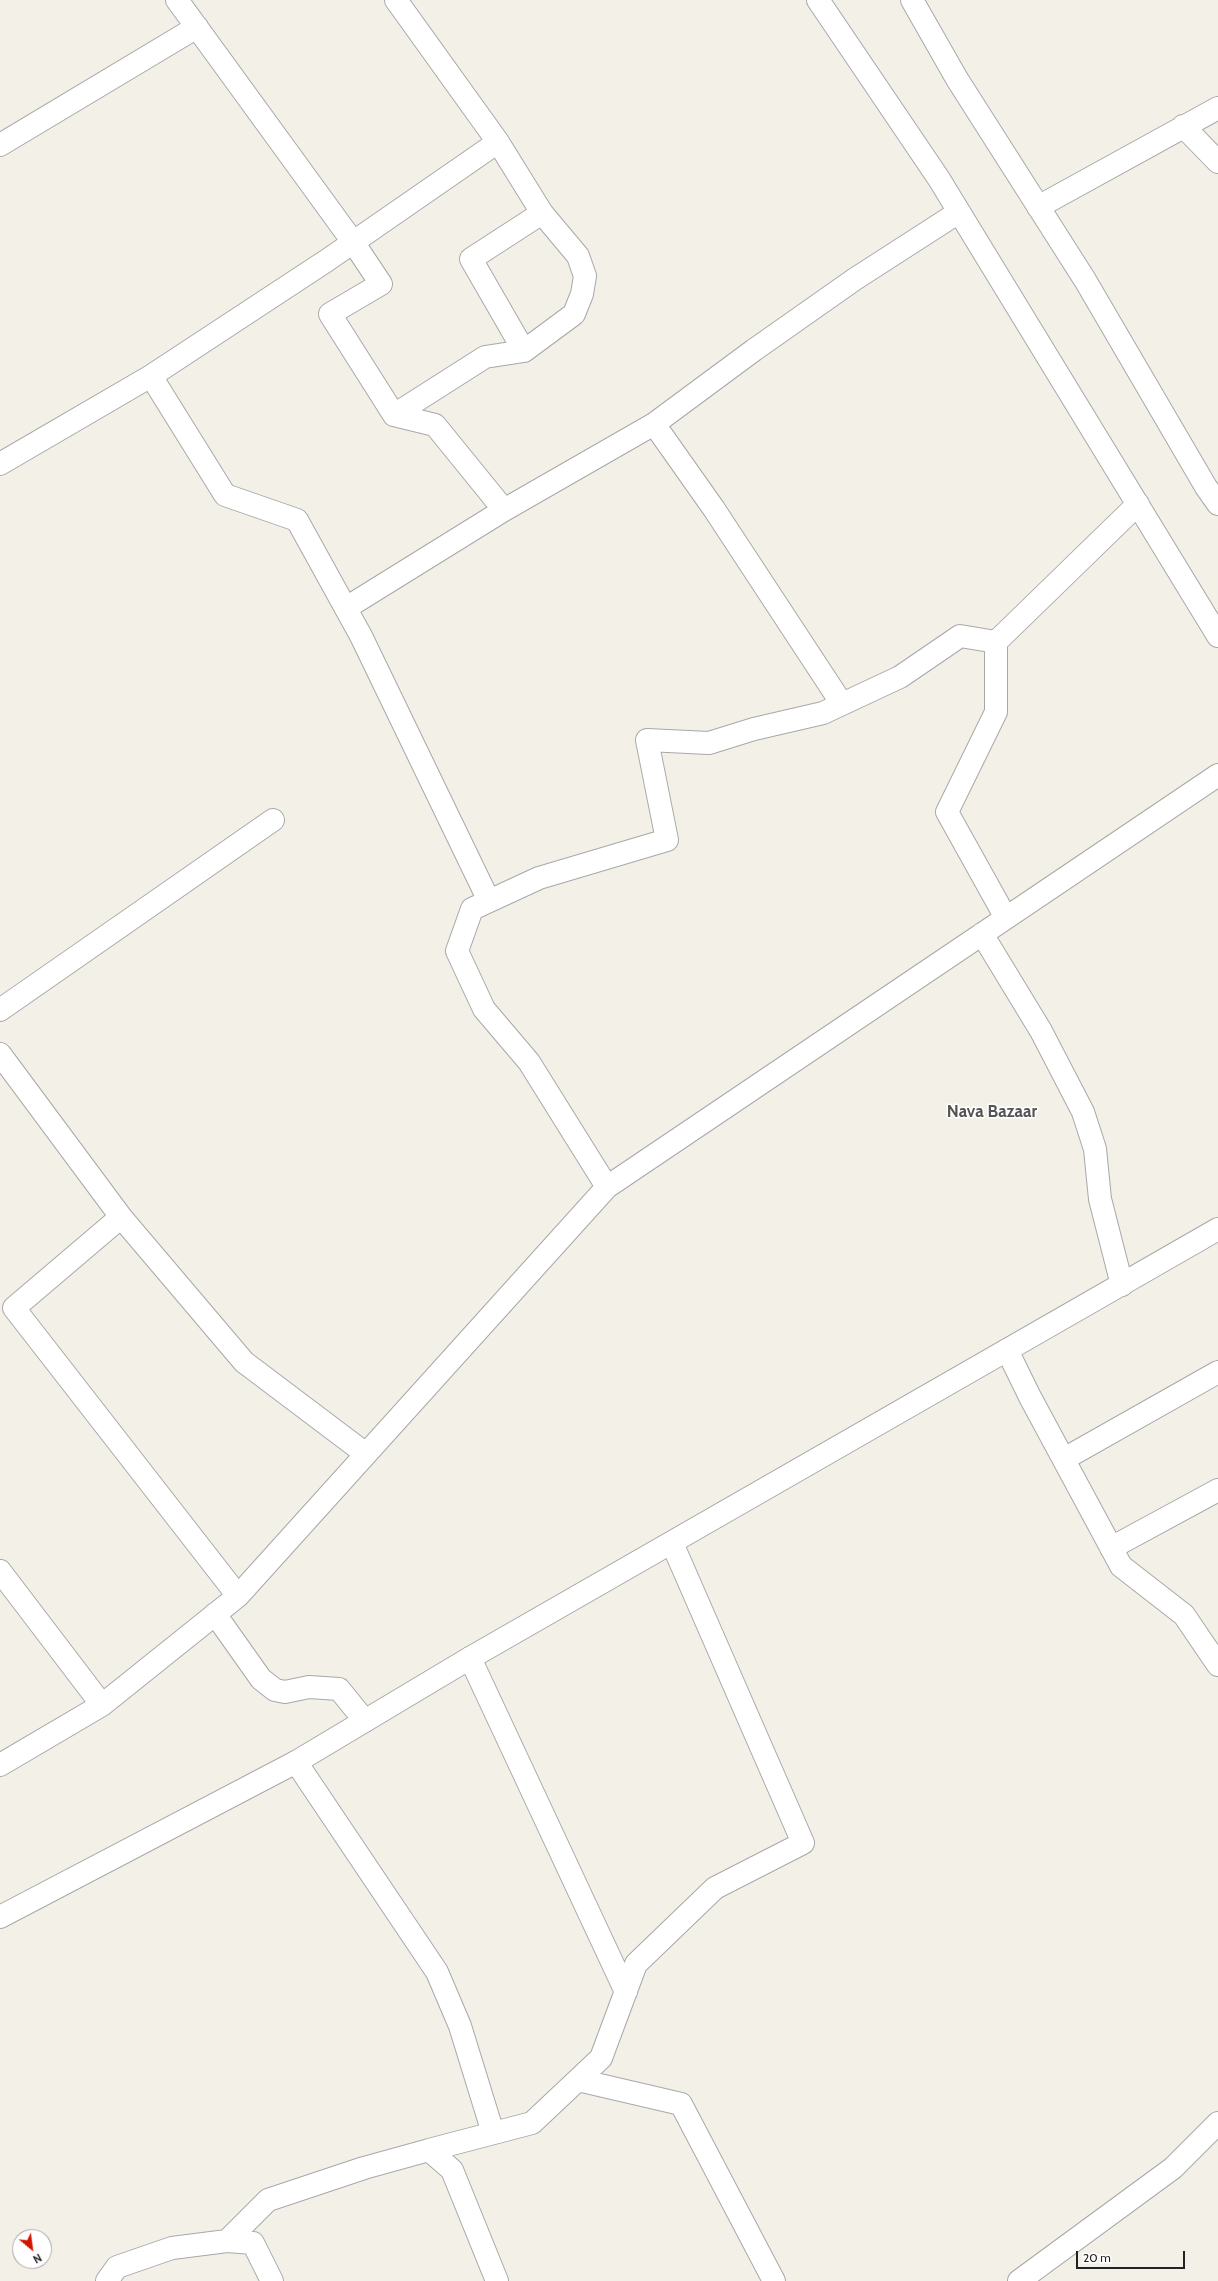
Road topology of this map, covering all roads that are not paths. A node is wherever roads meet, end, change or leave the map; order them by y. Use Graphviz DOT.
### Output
graph roads {
  1 [pos="177,0"];
  2 [pos="396,0"];
  3 [pos="818,0"];
  4 [pos="912,0"];
  5 [pos="197,27"];
  6 [pos="1218,108"];
  7 [pos="1183,126"];
  8 [pos="498,142"];
  9 [pos="0,145"];
  10 [pos="1218,162"];
  11 [pos="1038,207"];
  12 [pos="959,212"];
  13 [pos="542,213"];
  14 [pos="353,242"];
  15 [pos="524,351"];
  16 [pos="151,376"];
  17 [pos="394,415"];
  18 [pos="654,424"];
  19 [pos="0,464"];
  20 [pos="1138,504"];
  21 [pos="1218,504"];
  22 [pos="504,510"];
  23 [pos="346,608"];
  24 [pos="1218,636"];
  25 [pos="996,642"];
  26 [pos="842,704"];
  27 [pos="1218,775"];
  28 [pos="273,820"];
  29 [pos="489,901"];
  30 [pos="1006,918"];
  31 [pos="982,934"];
  32 [pos="0,1010"];
  33 [pos="0,1054"];
  34 [pos="607,1188"];
  35 [pos="121,1217"];
  36 [pos="1218,1229"];
  37 [pos="1122,1285"];
  38 [pos="1007,1350"];
  39 [pos="1218,1372"];
  40 [pos="366,1454"];
  41 [pos="1064,1459"];
  42 [pos="1218,1490"];
  43 [pos="672,1543"];
  44 [pos="1111,1548"];
  45 [pos="0,1571"];
  46 [pos="238,1596"];
  47 [pos="215,1614"];
  48 [pos="470,1658"];
  49 [pos="1218,1665"];
  50 [pos="102,1705"];
  51 [pos="366,1721"];
  52 [pos="296,1762"];
  53 [pos="0,1765"];
  54 [pos="0,1918"];
  55 [pos="626,1992"];
  56 [pos="578,2080"];
  57 [pos="1218,2123"];
  58 [pos="493,2133"];
  59 [pos="428,2150"];
  60 [pos="227,2241"];
  61 [pos="107,2281"];
  62 [pos="272,2281"];
  63 [pos="497,2281"];
  64 [pos="774,2281"];
  65 [pos="1018,2281"];
  1 -- 5 [label="street"];
  2 -- 8 [label="street"];
  3 -- 12 [label="street"];
  4 -- 11 [label="street"];
  5 -- 9 [label="street"];
  5 -- 14 [label="street"];
  6 -- 7 [label="street"];
  7 -- 10 [label="street"];
  7 -- 11 [label="street"];
  8 -- 13 [label="street"];
  8 -- 14 [label="street"];
  11 -- 21 [label="street"];
  12 -- 18 [label="street"];
  12 -- 20 [label="street"];
  13 -- 15 [label="street"];
  13 -- 15 [label="street"];
  14 -- 16 [label="street"];
  14 -- 17 [label="street"];
  15 -- 17 [label="street"];
  16 -- 19 [label="street"];
  16 -- 23 [label="street"];
  17 -- 22 [label="street"];
  18 -- 22 [label="street"];
  18 -- 26 [label="street"];
  20 -- 24 [label="street"];
  20 -- 25 [label="street"];
  22 -- 23 [label="street"];
  23 -- 29 [label="street"];
  25 -- 26 [label="street"];
  25 -- 30 [label="street"];
  26 -- 29 [label="street"];
  27 -- 30 [label="street"];
  28 -- 32 [label="street"];
  29 -- 34 [label="street"];
  30 -- 31 [label="street"];
  31 -- 34 [label="street"];
  31 -- 37 [label="street"];
  33 -- 35 [label="street"];
  34 -- 40 [label="street"];
  35 -- 40 [label="street"];
  35 -- 46 [label="street"];
  36 -- 37 [label="street"];
  37 -- 38 [label="street"];
  38 -- 41 [label="street"];
  38 -- 43 [label="street"];
  39 -- 41 [label="street"];
  40 -- 46 [label="street"];
  41 -- 44 [label="street"];
  42 -- 44 [label="street"];
  43 -- 48 [label="street"];
  43 -- 55 [label="street"];
  44 -- 49 [label="street"];
  45 -- 50 [label="street"];
  46 -- 47 [label="street"];
  47 -- 50 [label="street"];
  47 -- 51 [label="street"];
  48 -- 51 [label="street"];
  48 -- 55 [label="street"];
  50 -- 53 [label="street"];
  51 -- 52 [label="street"];
  52 -- 54 [label="street"];
  52 -- 58 [label="street"];
  55 -- 56 [label="street"];
  56 -- 58 [label="street"];
  56 -- 64 [label="street"];
  57 -- 65 [label="street"];
  58 -- 59 [label="street"];
  59 -- 60 [label="street"];
  59 -- 63 [label="street"];
  60 -- 61 [label="street"];
  60 -- 62 [label="street"];
}
